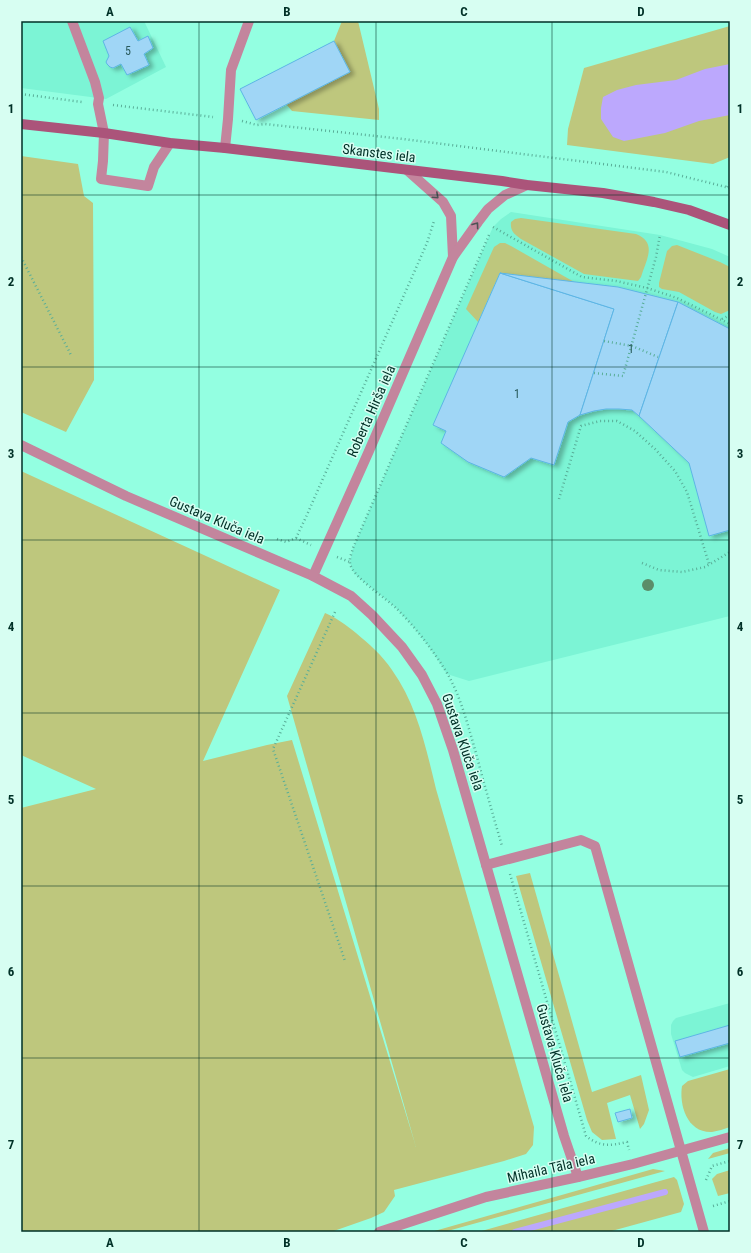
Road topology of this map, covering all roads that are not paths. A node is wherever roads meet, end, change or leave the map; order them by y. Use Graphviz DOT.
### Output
graph roads {
  1 [pos="72,21"];
  2 [pos="249,21"];
  3 [pos="21,124"];
  4 [pos="104,133"];
  5 [pos="170,143"];
  6 [pos="225,148"];
  7 [pos="407,170"];
  8 [pos="527,185"];
  9 [pos="730,224"];
  10 [pos="454,257"];
  11 [pos="21,445"];
  12 [pos="313,576"];
  13 [pos="486,865"];
  14 [pos="730,1136"];
  15 [pos="681,1150"];
  16 [pos="578,1177"];
  17 [pos="380,1232"];
  18 [pos="704,1232"];
  1 -- 4 [label="street"];
  2 -- 6 [label="street"];
  3 -- 4 [label="main road, Skanstes iela"];
  4 -- 5 [label="main road, Skanstes iela"];
  4 -- 5 [label="street"];
  5 -- 6 [label="main road, Skanstes iela"];
  6 -- 7 [label="main road, Skanstes iela"];
  7 -- 8 [label="main road, Skanstes iela"];
  7 -- 10 [label="street, Roberta Hirša iela, one-way"];
  8 -- 9 [label="main road, Skanstes iela"];
  10 -- 8 [label="street, Roberta Hirša iela, one-way"];
  10 -- 12 [label="street, Roberta Hirša iela"];
  11 -- 12 [label="street, Gustava Kluča iela"];
  12 -- 13 [label="street, Gustava Kluča iela"];
  13 -- 15 [label="street"];
  13 -- 16 [label="street, Gustava Kluča iela"];
  14 -- 15 [label="street, Mihaila Tāla iela"];
  15 -- 16 [label="street, Mihaila Tāla iela"];
  15 -- 18 [label="street"];
  16 -- 17 [label="street, Mihaila Tāla iela"];
}
